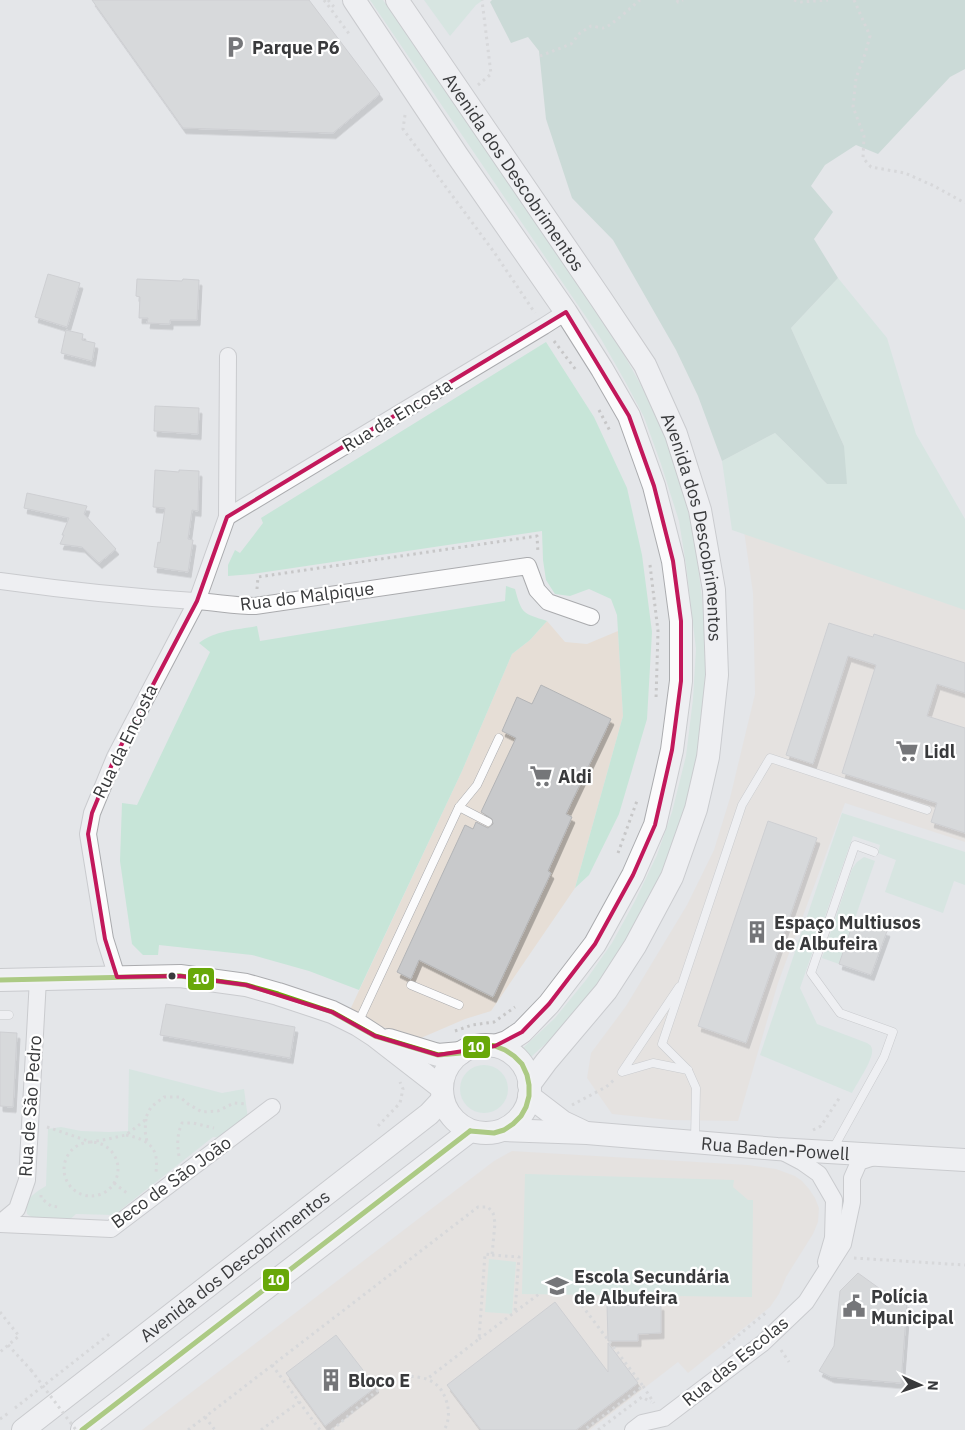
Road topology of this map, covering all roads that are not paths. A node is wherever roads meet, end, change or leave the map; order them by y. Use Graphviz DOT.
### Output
graph roads {
  1 [pos="354,0"];
  2 [pos="397,0"];
  3 [pos="566,312"];
  4 [pos="228,356"];
  5 [pos="227,517"];
  6 [pos="0,581"];
  7 [pos="197,601"];
  8 [pos="591,617"];
  9 [pos="499,738"];
  10 [pos="459,808"];
  11 [pos="927,810"];
  12 [pos="488,822"];
  13 [pos="874,852"];
  14 [pos="117,977"];
  15 [pos="38,979"];
  16 [pos="0,980"];
  17 [pos="684,980"];
  18 [pos="411,985"];
  19 [pos="459,1005"];
  20 [pos="0,1014"];
  21 [pos="9,1015"];
  22 [pos="366,1030"];
  23 [pos="456,1044"];
  24 [pos="495,1046"];
  25 [pos="688,1070"];
  26 [pos="529,1091"];
  27 [pos="442,1093"];
  28 [pos="272,1107"];
  29 [pos="504,1130"];
  30 [pos="470,1131"];
  31 [pos="587,1133"];
  32 [pos="695,1141"];
  33 [pos="777,1149"];
  34 [pos="830,1153"];
  35 [pos="879,1155"];
  36 [pos="965,1160"];
  37 [pos="819,1174"];
  38 [pos="852,1178"];
  39 [pos="0,1209"];
  40 [pos="17,1209"];
  41 [pos="0,1223"];
  42 [pos="823,1274"];
  43 [pos="668,1424"];
  44 [pos="23,1430"];
  45 [pos="82,1430"];
  46 [pos="633,1430"];
  1 -- 3 [label="main road, Avenida dos Descobrimentos"];
  2 -- 26 [label="main road, Avenida dos Descobrimentos"];
  3 -- 5 [label="street, Rua da Encosta"];
  3 -- 24 [label="main road, Avenida dos Descobrimentos"];
  4 -- 5 [label="street, Rua da Encosta"];
  5 -- 7 [label="street, Rua da Encosta"];
  6 -- 7 [label="street, Rua do Malpique"];
  7 -- 8 [label="street, Rua do Malpique"];
  7 -- 14 [label="street, Rua da Encosta"];
  9 -- 10 [label="lane"];
  10 -- 12 [label="lane"];
  10 -- 22 [label="lane"];
  11 -- 17 [label="lane"];
  13 -- 34 [label="lane"];
  14 -- 15 [label="main road"];
  14 -- 22 [label="main road"];
  15 -- 16 [label="main road"];
  15 -- 40 [label="street, Rua de São Pedro"];
  17 -- 25 [label="lane"];
  17 -- 25 [label="lane"];
  18 -- 19 [label="lane"];
  20 -- 21 [label="lane"];
  22 -- 23 [label="main road"];
  22 -- 27 [label="main road"];
  23 -- 24 [label="main road"];
  23 -- 27 [label="main road"];
  24 -- 26 [label="main road"];
  25 -- 32 [label="lane"];
  26 -- 29 [label="main road"];
  26 -- 31 [label="main road, Rua Baden-Powell"];
  27 -- 30 [label="main road"];
  27 -- 44 [label="main road, Avenida dos Descobrimentos"];
  28 -- 41 [label="street, Beco de São João"];
  29 -- 30 [label="main road"];
  29 -- 31 [label="main road, Rua Baden-Powell"];
  30 -- 45 [label="main road, Avenida dos Descobrimentos"];
  31 -- 32 [label="main road, Rua Baden-Powell"];
  32 -- 33 [label="main road, Rua Baden-Powell"];
  33 -- 34 [label="main road, Rua Baden-Powell"];
  33 -- 37 [label="street, Rua das Escolas"];
  34 -- 35 [label="main road, Rua Baden-Powell"];
  34 -- 37 [label="street"];
  34 -- 38 [label="street"];
  35 -- 36 [label="main road, Rua Baden-Powell"];
  35 -- 38 [label="street"];
  37 -- 42 [label="street, Rua das Escolas"];
  38 -- 42 [label="street, Rua das Escolas"];
  39 -- 40 [label="lane"];
  40 -- 41 [label="street"];
  42 -- 43 [label="street, Rua das Escolas"];
  43 -- 46 [label="street, Rua das Escolas"];
}
